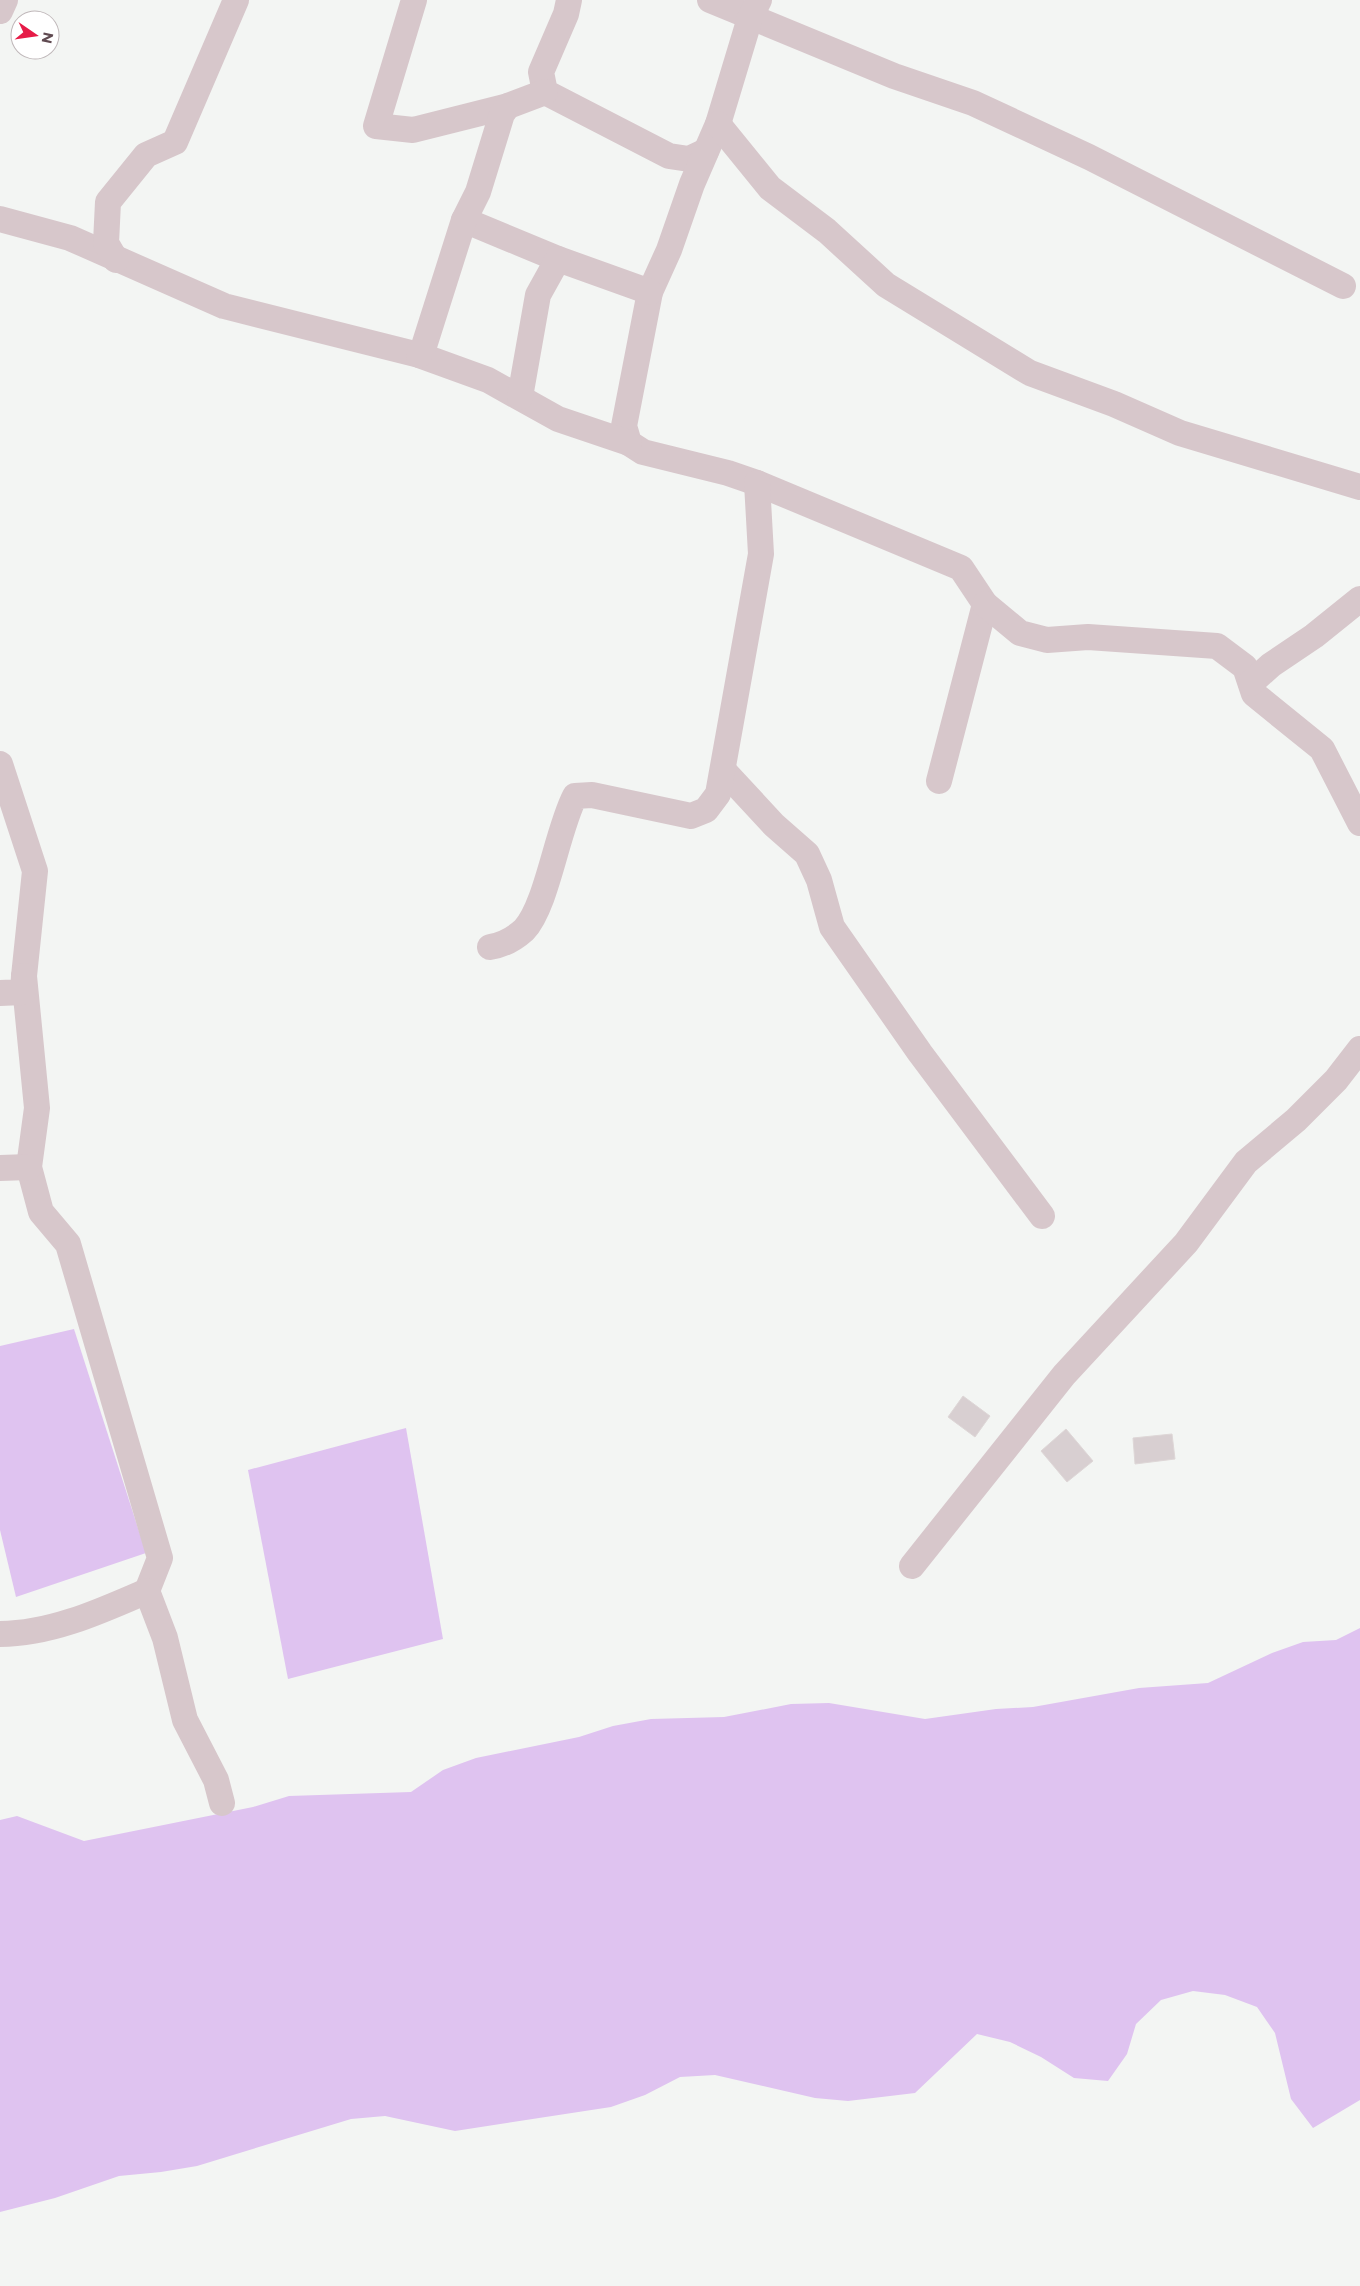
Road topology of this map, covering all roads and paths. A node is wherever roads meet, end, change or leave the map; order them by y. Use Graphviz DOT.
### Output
graph roads {
  1 [pos="5,0"];
  2 [pos="236,0"];
  3 [pos="414,0"];
  4 [pos="569,0"];
  5 [pos="710,0"];
  6 [pos="755,9"];
  7 [pos="0,11"];
  8 [pos="545,92"];
  9 [pos="508,106"];
  10 [pos="718,124"];
  11 [pos="706,152"];
  12 [pos="0,219"];
  13 [pos="464,220"];
  14 [pos="116,260"];
  15 [pos="558,260"];
  16 [pos="1344,286"];
  17 [pos="650,292"];
  18 [pos="419,355"];
  19 [pos="520,397"];
  20 [pos="629,443"];
  21 [pos="757,483"];
  22 [pos="1360,487"];
  23 [pos="1360,599"];
  24 [pos="985,604"];
  25 [pos="1251,683"];
  26 [pos="0,764"];
  27 [pos="723,770"];
  28 [pos="939,781"];
  29 [pos="1360,823"];
  30 [pos="490,947"];
  31 [pos="24,976"];
  32 [pos="0,993"];
  33 [pos="1360,1049"];
  34 [pos="29,1167"];
  35 [pos="0,1168"];
  36 [pos="1042,1216"];
  37 [pos="912,1566"];
  38 [pos="147,1592"];
  39 [pos="0,1634"];
  40 [pos="222,1804"];
  1 -- 7 [label="street"];
  2 -- 14 [label="street"];
  3 -- 9 [label="street"];
  4 -- 8 [label="street"];
  5 -- 6 [label="street"];
  6 -- 10 [label="street"];
  6 -- 16 [label="street"];
  8 -- 9 [label="street"];
  8 -- 11 [label="street"];
  9 -- 13 [label="street"];
  10 -- 11 [label="street"];
  10 -- 22 [label="street"];
  11 -- 17 [label="street"];
  12 -- 14 [label="street"];
  13 -- 15 [label="street"];
  13 -- 18 [label="street"];
  14 -- 18 [label="street"];
  15 -- 17 [label="street"];
  15 -- 19 [label="street"];
  17 -- 20 [label="street"];
  18 -- 19 [label="street"];
  19 -- 20 [label="street"];
  20 -- 21 [label="street"];
  21 -- 24 [label="street"];
  21 -- 27 [label="street"];
  23 -- 25 [label="street"];
  24 -- 25 [label="street"];
  24 -- 28 [label="street"];
  25 -- 29 [label="street"];
  26 -- 31 [label="street"];
  27 -- 30 [label="street"];
  27 -- 36 [label="street"];
  31 -- 32 [label="street"];
  31 -- 34 [label="street"];
  33 -- 37 [label="street"];
  34 -- 35 [label="street"];
  34 -- 38 [label="street"];
  38 -- 39 [label="street"];
  38 -- 40 [label="street"];
}
